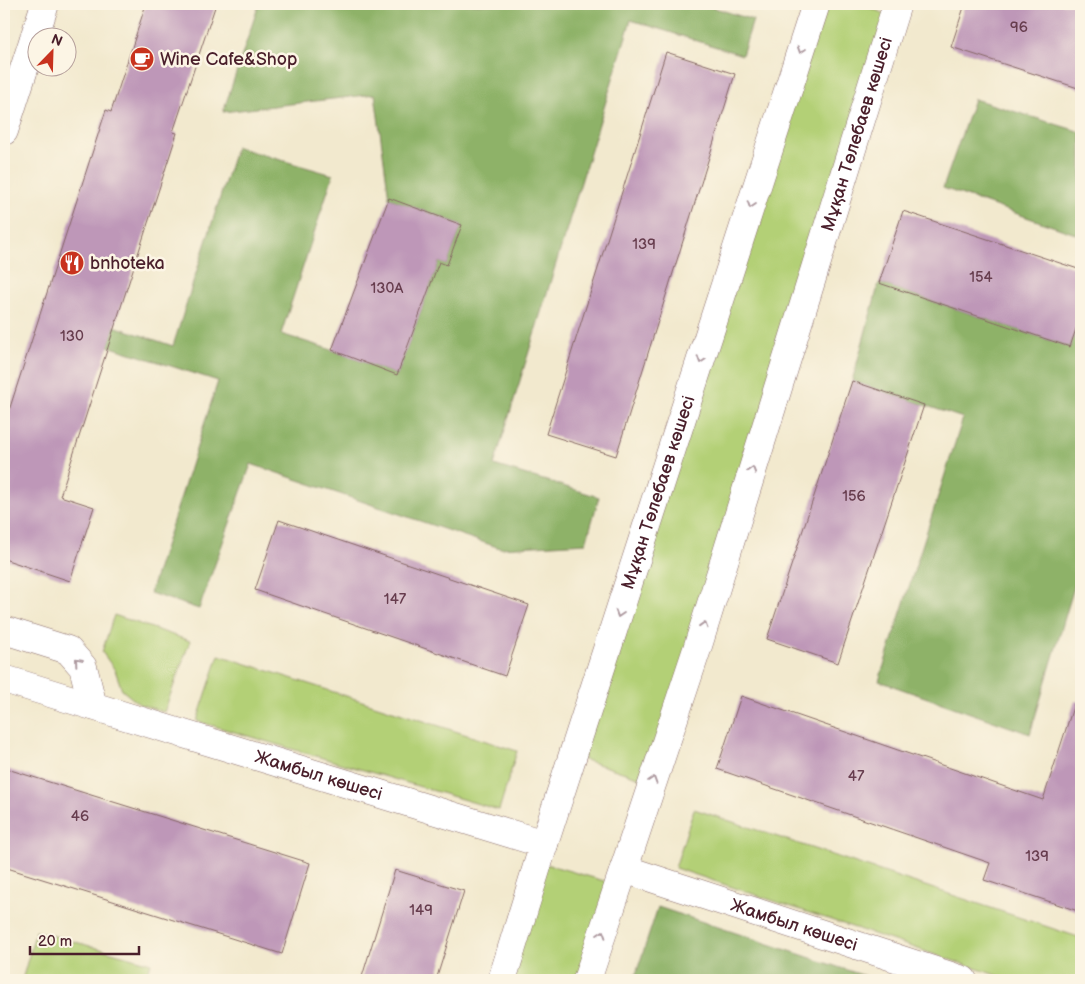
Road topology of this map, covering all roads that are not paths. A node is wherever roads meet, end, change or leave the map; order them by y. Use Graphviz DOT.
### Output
graph roads {
  1 [pos="45,4"];
  2 [pos="816,4"];
  3 [pos="897,4"];
  4 [pos="4,131"];
  5 [pos="4,630"];
  6 [pos="4,679"];
  7 [pos="93,706"];
  8 [pos="544,844"];
  9 [pos="624,869"];
  10 [pos="502,980"];
  11 [pos="587,980"];
  12 [pos="963,980"];
  1 -- 4 [label="street"];
  2 -- 8 [label="street, Мұқан Төлебаев көшесі, one-way"];
  9 -- 3 [label="street, Мұқан Төлебаев көшесі, one-way"];
  7 -- 5 [label="street, one-way"];
  6 -- 7 [label="street, Жамбыл көшесі"];
  7 -- 8 [label="street, Жамбыл көшесі"];
  8 -- 10 [label="street, Мұқан Төлебаев көшесі"];
  11 -- 9 [label="street, Мұқан Төлебаев көшесі, one-way"];
  9 -- 12 [label="street, Жамбыл көшесі"];
}
